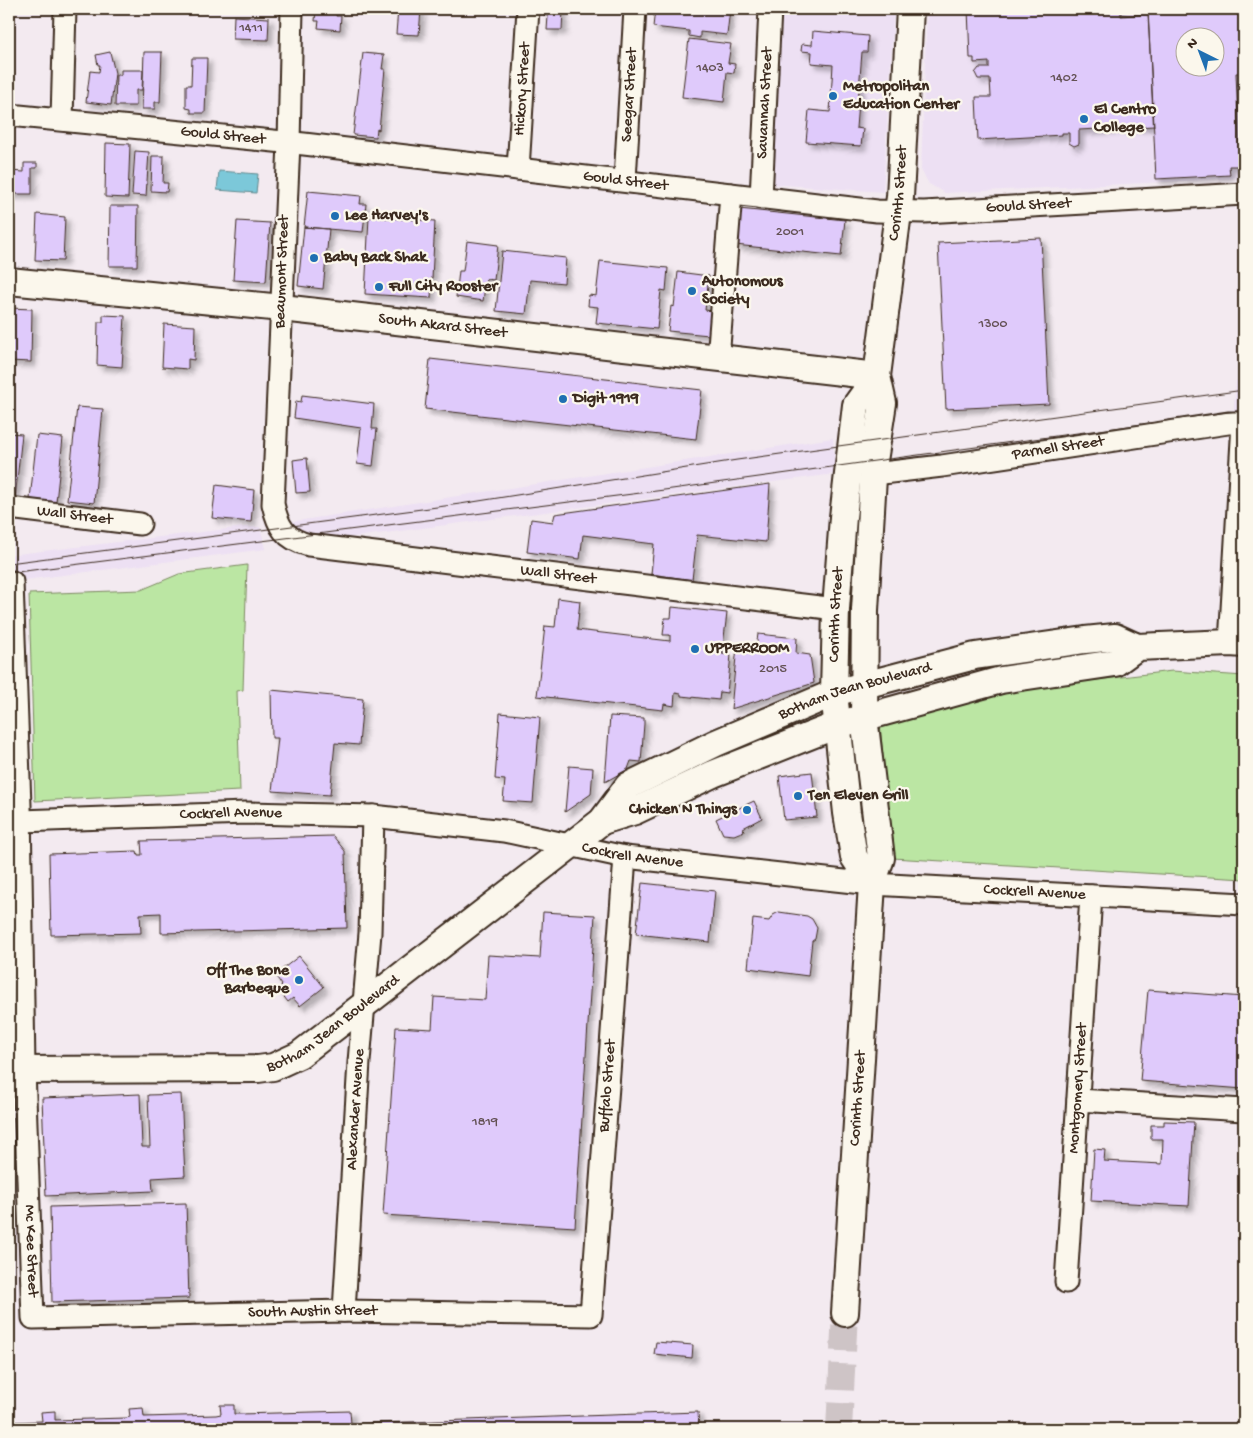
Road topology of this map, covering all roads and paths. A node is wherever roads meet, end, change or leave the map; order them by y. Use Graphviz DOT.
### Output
graph roads {
  1 [pos="65,9"];
  2 [pos="292,9"];
  3 [pos="528,9"];
  4 [pos="635,9"];
  5 [pos="770,9"];
  6 [pos="910,9"];
  7 [pos="9,114"];
  8 [pos="62,119"];
  9 [pos="289,143"];
  10 [pos="518,169"];
  11 [pos="625,180"];
  12 [pos="731,194"];
  13 [pos="1244,194"];
  14 [pos="761,198"];
  15 [pos="898,213"];
  16 [pos="9,281"];
  17 [pos="282,308"];
  18 [pos="718,359"];
  19 [pos="877,376"];
  20 [pos="874,474"];
  21 [pos="9,508"];
  22 [pos="140,524"];
  23 [pos="284,533"];
  24 [pos="12,582"];
  25 [pos="836,609"];
  26 [pos="1237,643"];
  27 [pos="1137,647"];
  28 [pos="864,685"];
  29 [pos="834,693"];
  30 [pos="864,717"];
  31 [pos="837,724"];
  32 [pos="373,816"];
  33 [pos="21,821"];
  34 [pos="602,821"];
  35 [pos="568,845"];
  36 [pos="625,857"];
  37 [pos="872,884"];
  38 [pos="1092,896"];
  39 [pos="1244,904"];
  40 [pos="365,1006"];
  41 [pos="17,1069"];
  42 [pos="1078,1100"];
  43 [pos="1244,1110"];
  44 [pos="1066,1282"];
  45 [pos="344,1311"];
  46 [pos="845,1313"];
  47 [pos="591,1315"];
  48 [pos="33,1318"];
  1 -- 8 [label="street"];
  2 -- 9 [label="street, Beaumont Street"];
  3 -- 10 [label="street, Hickory Street"];
  4 -- 11 [label="street, Seegar Street"];
  5 -- 14 [label="street, Savannah Street"];
  6 -- 15 [label="main road, Corinth Street"];
  7 -- 8 [label="street, Gould Street"];
  8 -- 9 [label="street, Gould Street"];
  9 -- 10 [label="street, Gould Street"];
  9 -- 17 [label="street, Beaumont Street"];
  10 -- 11 [label="street, Gould Street"];
  11 -- 12 [label="street, Gould Street"];
  12 -- 14 [label="street, Gould Street"];
  12 -- 18 [label="street"];
  13 -- 15 [label="street, Gould Street"];
  14 -- 15 [label="street, Gould Street"];
  15 -- 19 [label="main road, Corinth Street"];
  16 -- 17 [label="main road, South Akard Street"];
  17 -- 18 [label="main road, South Akard Street"];
  17 -- 23 [label="street, Beaumont Street"];
  18 -- 19 [label="main road, South Akard Street"];
  19 -- 20 [label="main road, Corinth Street"];
  19 -- 25 [label="main road, Corinth Street"];
  20 -- 26 [label="street, Parnell Street"];
  20 -- 28 [label="main road, Corinth Street"];
  21 -- 22 [label="street, Wall Street"];
  23 -- 25 [label="street, Wall Street"];
  24 -- 33 [label="street, Mc Kee Street"];
  25 -- 29 [label="main road, Corinth Street"];
  26 -- 27 [label="main road, Botham Jean Boulevard"];
  27 -- 28 [label="main road, Botham Jean Boulevard"];
  27 -- 30 [label="main road, Botham Jean Boulevard"];
  28 -- 29 [label="main road, Botham Jean Boulevard"];
  28 -- 30 [label="main road, Corinth Street"];
  29 -- 31 [label="main road, Corinth Street"];
  29 -- 34 [label="main road, Botham Jean Boulevard"];
  30 -- 31 [label="main road, Botham Jean Boulevard"];
  30 -- 37 [label="main road, Corinth Street"];
  31 -- 34 [label="main road, Botham Jean Boulevard"];
  31 -- 37 [label="main road, Corinth Street"];
  32 -- 33 [label="street, Cockrell Avenue"];
  32 -- 35 [label="street, Cockrell Avenue"];
  32 -- 40 [label="street, Alexander Avenue"];
  33 -- 41 [label="street, Mc Kee Street"];
  34 -- 35 [label="main road, Botham Jean Boulevard"];
  35 -- 36 [label="street, Cockrell Avenue"];
  35 -- 40 [label="main road, Botham Jean Boulevard"];
  36 -- 37 [label="street, Cockrell Avenue"];
  36 -- 47 [label="street, Buffalo Street"];
  37 -- 38 [label="street, Cockrell Avenue"];
  37 -- 46 [label="main road, Corinth Street"];
  38 -- 39 [label="street, Cockrell Avenue"];
  38 -- 42 [label="street, Montgomery Street"];
  40 -- 41 [label="main road, Botham Jean Boulevard"];
  40 -- 45 [label="street, Alexander Avenue"];
  41 -- 48 [label="street, Mc Kee Street"];
  42 -- 43 [label="street"];
  42 -- 44 [label="street, Montgomery Street"];
  45 -- 47 [label="street, South Austin Street"];
  45 -- 48 [label="street, South Austin Street"];
}
